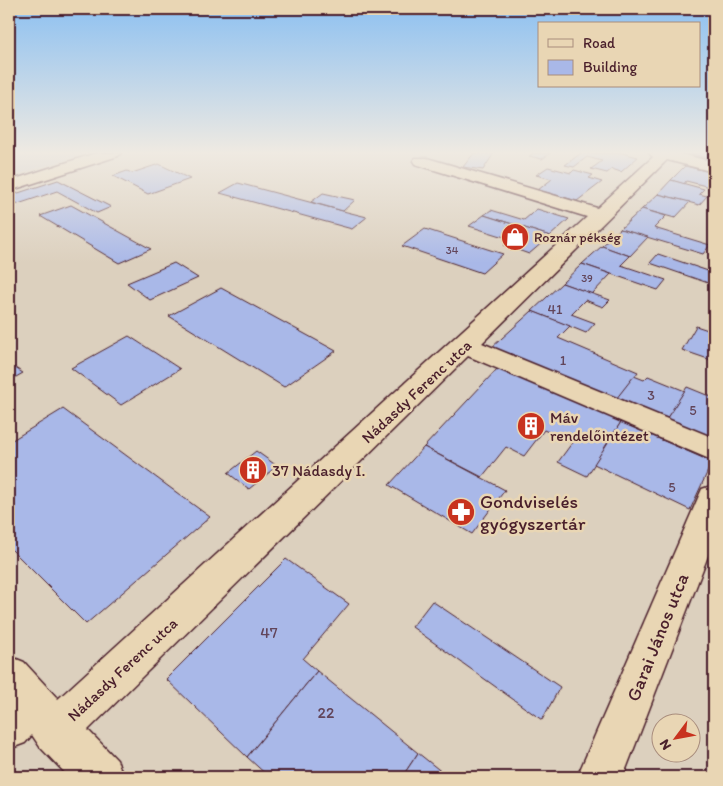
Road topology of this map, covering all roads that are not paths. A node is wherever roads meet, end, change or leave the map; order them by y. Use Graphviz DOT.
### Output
graph roads {
  1 [pos="519,190"];
  2 [pos="626,190"];
  3 [pos="601,215"];
  4 [pos="464,346"];
  5 [pos="714,450"];
  6 [pos="714,498"];
  7 [pos="27,710"];
  8 [pos="100,777"];
  9 [pos="600,777"];
  1 -- 3 [label="street"];
  2 -- 3 [label="street, Nádasdy Ferenc utca"];
  3 -- 4 [label="street, Nádasdy Ferenc utca"];
  4 -- 5 [label="street"];
  4 -- 7 [label="street, Nádasdy Ferenc utca"];
  6 -- 9 [label="street, Garai János utca"];
  7 -- 8 [label="street"];
}
